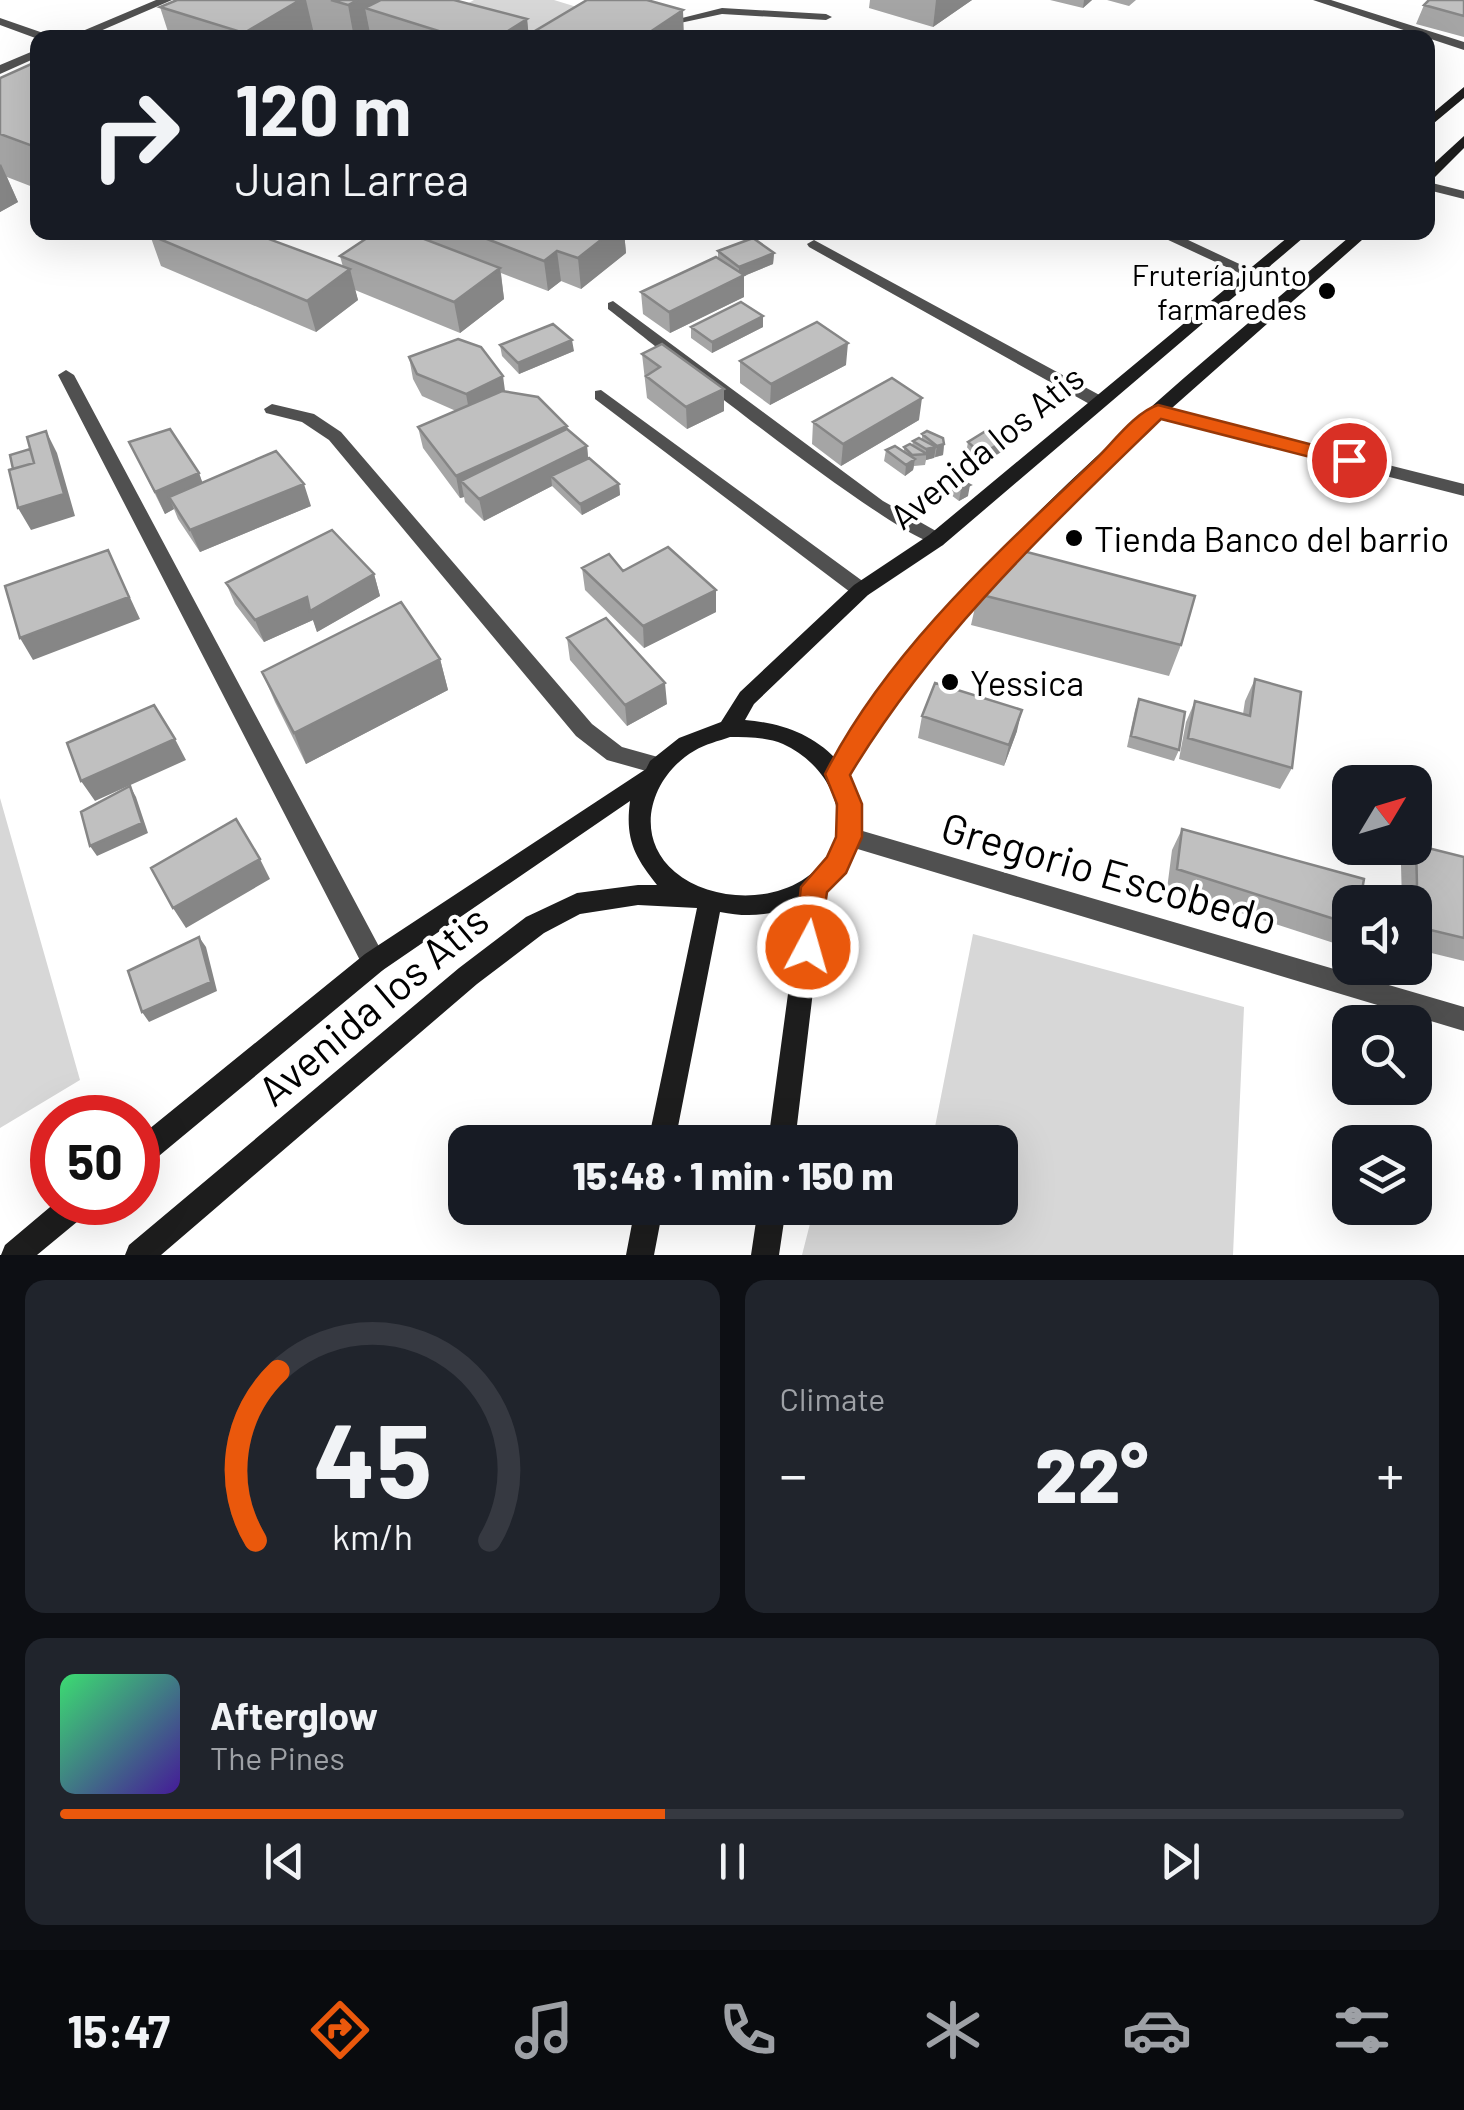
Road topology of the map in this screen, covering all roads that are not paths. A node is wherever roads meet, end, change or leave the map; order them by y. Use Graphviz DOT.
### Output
graph roads {
  1 [pos="166,0"];
  2 [pos="1320,0"];
  3 [pos="826,17"];
  4 [pos="680,20"];
  5 [pos="0,21"];
  6 [pos="26,30"];
  7 [pos="92,30"];
  8 [pos="1414,30"];
  9 [pos="30,32"];
  10 [pos="1435,37"];
  11 [pos="0,40"];
  12 [pos="1464,46"];
  13 [pos="30,56"];
  14 [pos="0,70"];
  15 [pos="1464,91"];
  16 [pos="1435,118"];
  17 [pos="1464,140"];
  18 [pos="1435,169"];
  19 [pos="1435,188"];
  20 [pos="1464,195"];
  21 [pos="1176,240"];
  22 [pos="1295,240"];
  23 [pos="1355,240"];
  24 [pos="814,244"];
  25 [pos="1256,275"];
  26 [pos="613,306"];
  27 [pos="66,375"];
  28 [pos="601,395"];
  29 [pos="1098,402"];
  30 [pos="272,409"];
  31 [pos="1158,412"];
  32 [pos="1464,490"];
  33 [pos="936,540"];
  34 [pos="862,590"];
  35 [pos="729,728"];
  36 [pos="652,771"];
  37 [pos="837,774"];
  38 [pos="849,837"];
  39 [pos="814,887"];
  40 [pos="702,900"];
  41 [pos="374,962"];
  42 [pos="1464,1019"];
  43 [pos="665,1125"];
  44 [pos="784,1125"];
  45 [pos="160,1137"];
  46 [pos="51,1225"];
  47 [pos="646,1225"];
  48 [pos="770,1225"];
  49 [pos="15,1255"];
  50 [pos="139,1255"];
  51 [pos="640,1255"];
  52 [pos="766,1255"];
  1 -- 7 [label="street"];
  2 -- 8 [label="street"];
  3 -- 4 [label="street"];
  5 -- 6 [label="street"];
  6 -- 9 [label="street"];
  6 -- 11 [label="street"];
  10 -- 12 [label="street"];
  13 -- 14 [label="street"];
  15 -- 16 [label="main road"];
  17 -- 18 [label="main road"];
  19 -- 20 [label="street"];
  21 -- 25 [label="street"];
  22 -- 25 [label="main road, Avenida los Atis"];
  23 -- 31 [label="main road"];
  24 -- 29 [label="street"];
  25 -- 29 [label="main road, Avenida los Atis"];
  26 -- 33 [label="street"];
  27 -- 41 [label="street"];
  28 -- 34 [label="street"];
  29 -- 33 [label="main road, Avenida los Atis"];
  30 -- 36 [label="street"];
  31 -- 32 [label="street"];
  31 -- 37 [label="main road"];
  33 -- 34 [label="main road, Avenida los Atis"];
  34 -- 35 [label="main road, Avenida los Atis"];
  35 -- 36 [label="main road, Avenida los Atis"];
  35 -- 37 [label="main road, Avenida los Atis"];
  36 -- 40 [label="main road"];
  36 -- 41 [label="main road, Avenida los Atis"];
  37 -- 38 [label="main road"];
  38 -- 39 [label="main road"];
  38 -- 42 [label="street, Gregorio Escobedo"];
  39 -- 40 [label="main road, Avenida los Atis"];
  39 -- 44 [label="main road"];
  40 -- 43 [label="main road"];
  40 -- 50 [label="main road, Avenida los Atis"];
  41 -- 45 [label="main road, Avenida los Atis"];
  46 -- 49 [label="main road"];
  47 -- 51 [label="main road"];
  48 -- 52 [label="main road"];
}
